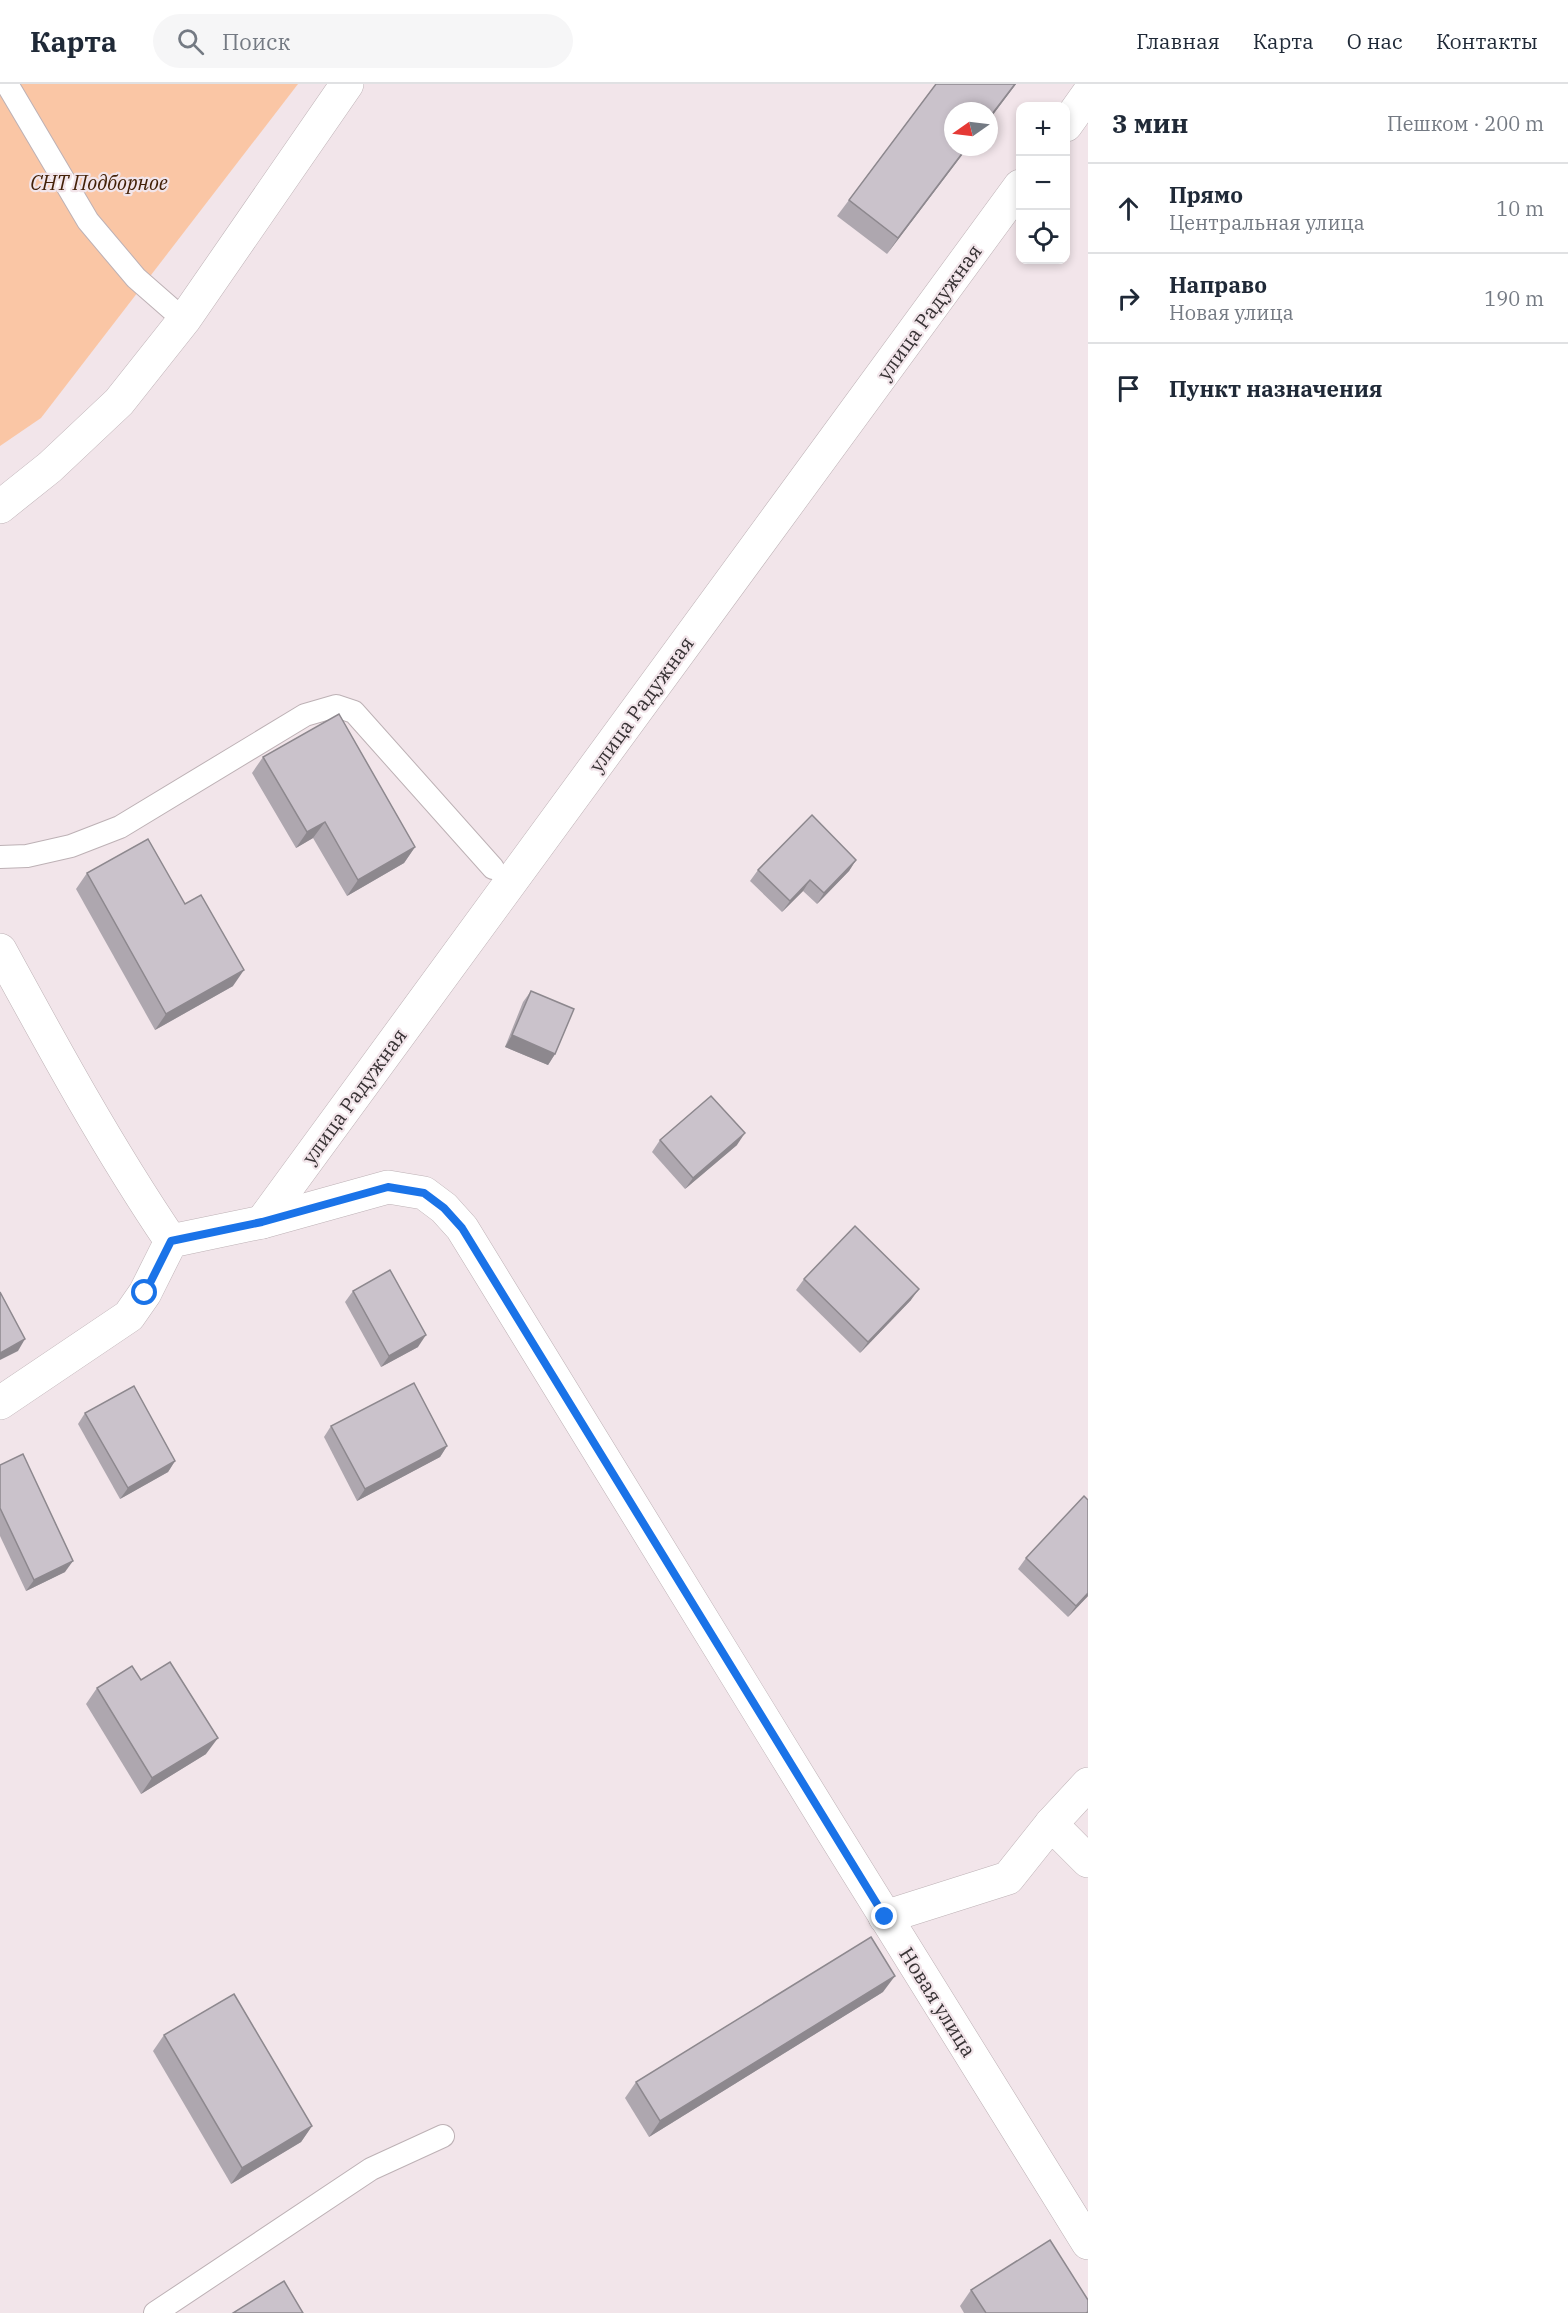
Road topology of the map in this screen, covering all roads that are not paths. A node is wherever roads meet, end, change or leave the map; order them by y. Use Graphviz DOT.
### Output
graph roads {
  1 [pos="7,84"];
  2 [pos="347,84"];
  3 [pos="1088,94"];
  4 [pos="1070,118"];
  5 [pos="1016,191"];
  6 [pos="184,320"];
  7 [pos="0,507"];
  8 [pos="0,857"];
  9 [pos="493,868"];
  10 [pos="0,950"];
  11 [pos="262,1222"];
  12 [pos="171,1241"];
  13 [pos="0,1402"];
  14 [pos="1088,1784"];
  15 [pos="1051,1824"];
  16 [pos="1088,1861"];
  17 [pos="885,1917"];
  18 [pos="443,2136"];
  19 [pos="1088,2243"];
  20 [pos="155,2313"];
  1 -- 6 [label="lane"];
  2 -- 6 [label="street"];
  3 -- 4 [label="street"];
  5 -- 11 [label="street, улица Радужная"];
  6 -- 7 [label="street"];
  8 -- 9 [label="lane"];
  10 -- 12 [label="street"];
  11 -- 12 [label="street, Новая улица"];
  11 -- 17 [label="street, Новая улица"];
  12 -- 13 [label="street"];
  14 -- 15 [label="street"];
  15 -- 16 [label="street"];
  15 -- 17 [label="street"];
  17 -- 19 [label="street, Новая улица"];
  18 -- 20 [label="lane"];
}
